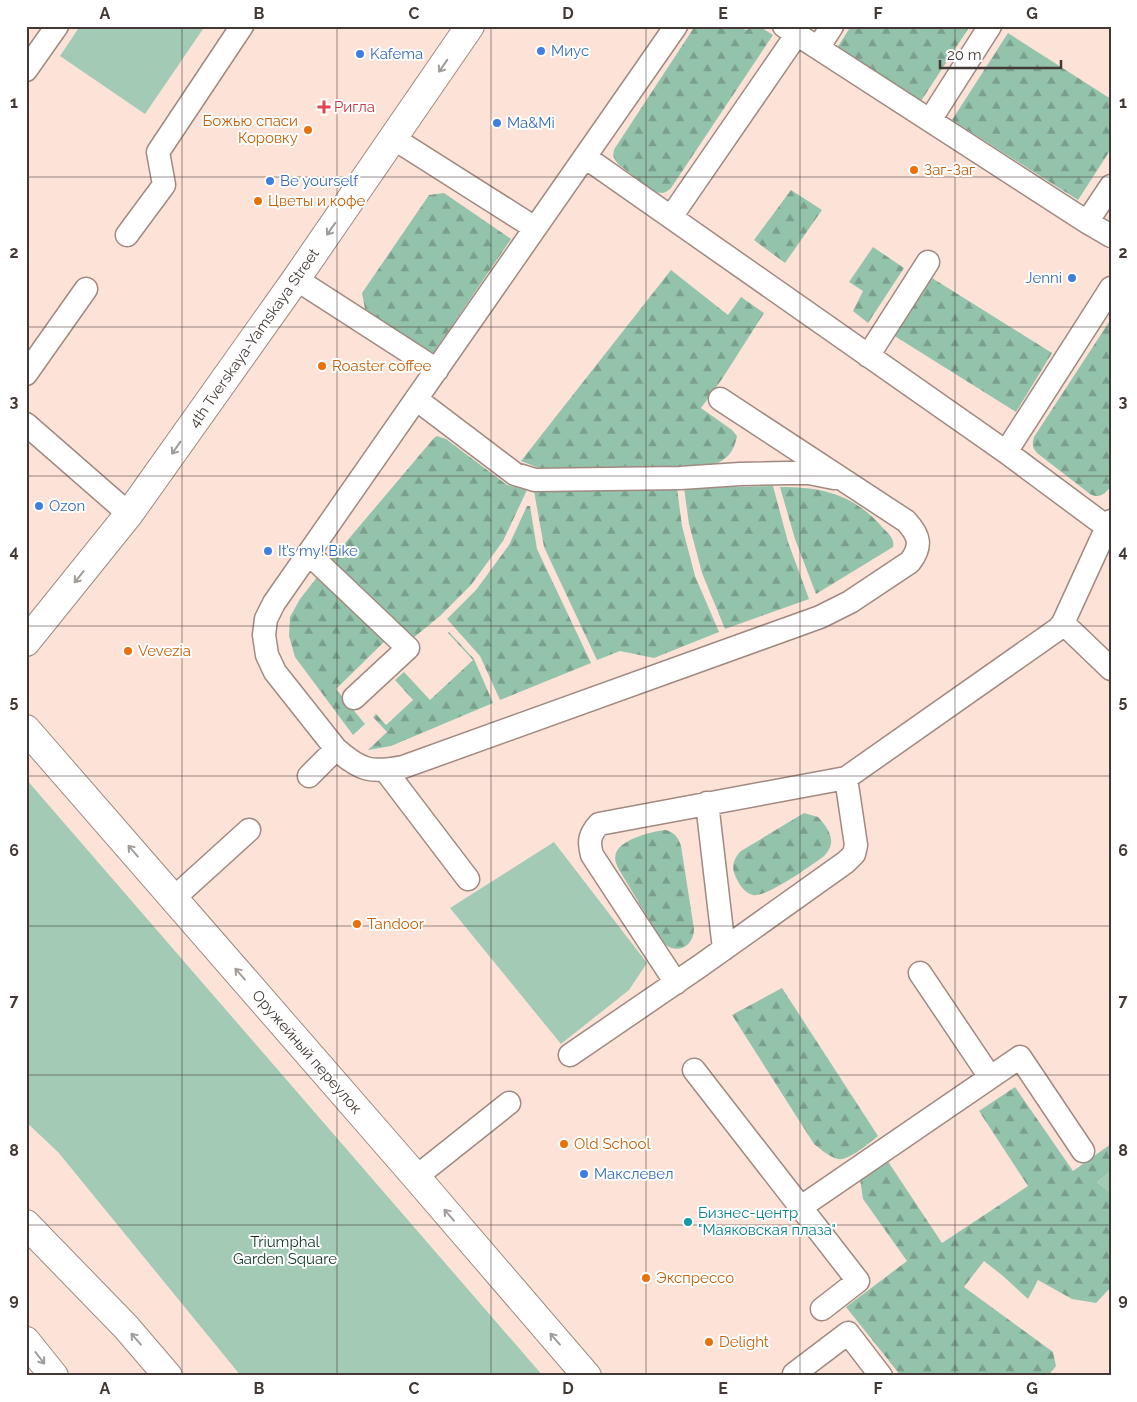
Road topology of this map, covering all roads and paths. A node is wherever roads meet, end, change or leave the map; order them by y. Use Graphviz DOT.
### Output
graph roads {
  1 [pos="57,26"];
  2 [pos="242,26"];
  3 [pos="470,26"];
  4 [pos="676,26"];
  5 [pos="832,26"];
  6 [pos="990,26"];
  7 [pos="791,30"];
  8 [pos="818,48"];
  9 [pos="26,70"];
  10 [pos="930,120"];
  11 [pos="393,138"];
  12 [pos="585,157"];
  13 [pos="1111,186"];
  14 [pos="671,217"];
  15 [pos="1087,222"];
  16 [pos="535,228"];
  17 [pos="127,235"];
  18 [pos="1111,236"];
  19 [pos="928,262"];
  20 [pos="296,279"];
  21 [pos="1111,288"];
  22 [pos="86,289"];
  23 [pos="868,356"];
  24 [pos="436,370"];
  25 [pos="26,374"];
  26 [pos="416,399"];
  27 [pos="720,399"];
  28 [pos="26,424"];
  29 [pos="766,429"];
  30 [pos="1006,452"];
  31 [pos="740,474"];
  32 [pos="858,490"];
  33 [pos="129,514"];
  34 [pos="1109,524"];
  35 [pos="309,554"];
  36 [pos="1063,623"];
  37 [pos="26,642"];
  38 [pos="1111,669"];
  39 [pos="354,698"];
  40 [pos="26,729"];
  41 [pos="336,749"];
  42 [pos="385,770"];
  43 [pos="309,776"];
  44 [pos="846,778"];
  45 [pos="707,803"];
  46 [pos="249,830"];
  47 [pos="468,879"];
  48 [pos="174,898"];
  49 [pos="724,949"];
  50 [pos="920,973"];
  51 [pos="676,983"];
  52 [pos="570,1055"];
  53 [pos="694,1070"];
  54 [pos="990,1078"];
  55 [pos="509,1103"];
  56 [pos="1083,1151"];
  57 [pos="416,1177"];
  58 [pos="801,1207"];
  59 [pos="26,1224"];
  60 [pos="822,1309"];
  61 [pos="26,1341"];
  62 [pos="794,1374"];
  63 [pos="54,1376"];
  64 [pos="168,1376"];
  65 [pos="587,1376"];
  66 [pos="882,1376"];
  1 -- 9 [label="lane"];
  2 -- 17 [label="lane"];
  3 -- 11 [label="main road, 4th Tverskaya-Yamskaya Street, one-way"];
  4 -- 12 [label="lane"];
  5 -- 8 [label="lane"];
  6 -- 10 [label="lane"];
  7 -- 8 [label="lane"];
  7 -- 14 [label="lane"];
  8 -- 10 [label="lane"];
  10 -- 15 [label="lane"];
  11 -- 16 [label="lane"];
  11 -- 20 [label="main road, 4th Tverskaya-Yamskaya Street, one-way"];
  12 -- 14 [label="lane"];
  12 -- 16 [label="lane"];
  13 -- 15 [label="lane"];
  14 -- 23 [label="lane"];
  15 -- 18 [label="lane"];
  16 -- 24 [label="lane"];
  19 -- 23 [label="lane"];
  20 -- 24 [label="lane"];
  20 -- 33 [label="main road, 4th Tverskaya-Yamskaya Street, one-way"];
  21 -- 30 [label="lane"];
  22 -- 25 [label="lane"];
  23 -- 30 [label="lane"];
  24 -- 26 [label="lane"];
  26 -- 31 [label="lane"];
  26 -- 35 [label="lane"];
  27 -- 29 [label="lane"];
  28 -- 33 [label="lane"];
  29 -- 31 [label="lane"];
  29 -- 32 [label="lane"];
  30 -- 34 [label="lane"];
  31 -- 32 [label="lane"];
  32 -- 42 [label="lane"];
  33 -- 37 [label="main road, 4th Tverskaya-Yamskaya Street, one-way"];
  34 -- 36 [label="lane"];
  35 -- 39 [label="lane"];
  35 -- 41 [label="lane"];
  36 -- 38 [label="lane"];
  36 -- 44 [label="lane"];
  48 -- 40 [label="main road, Оружейный переулок, one-way"];
  41 -- 42 [label="lane"];
  41 -- 43 [label="lane"];
  42 -- 47 [label="lane"];
  44 -- 45 [label="lane"];
  44 -- 49 [label="lane"];
  45 -- 49 [label="lane"];
  45 -- 51 [label="lane"];
  46 -- 48 [label="lane"];
  57 -- 48 [label="main road, Оружейный переулок, one-way"];
  49 -- 51 [label="lane"];
  50 -- 54 [label="lane"];
  51 -- 52 [label="lane"];
  53 -- 58 [label="lane"];
  54 -- 56 [label="lane"];
  54 -- 58 [label="lane"];
  55 -- 57 [label="lane"];
  65 -- 57 [label="main road, Оружейный переулок, one-way"];
  58 -- 60 [label="lane"];
  64 -- 59 [label="main road, one-way"];
  61 -- 63 [label="main road, one-way"];
  62 -- 66 [label="lane"];
}
